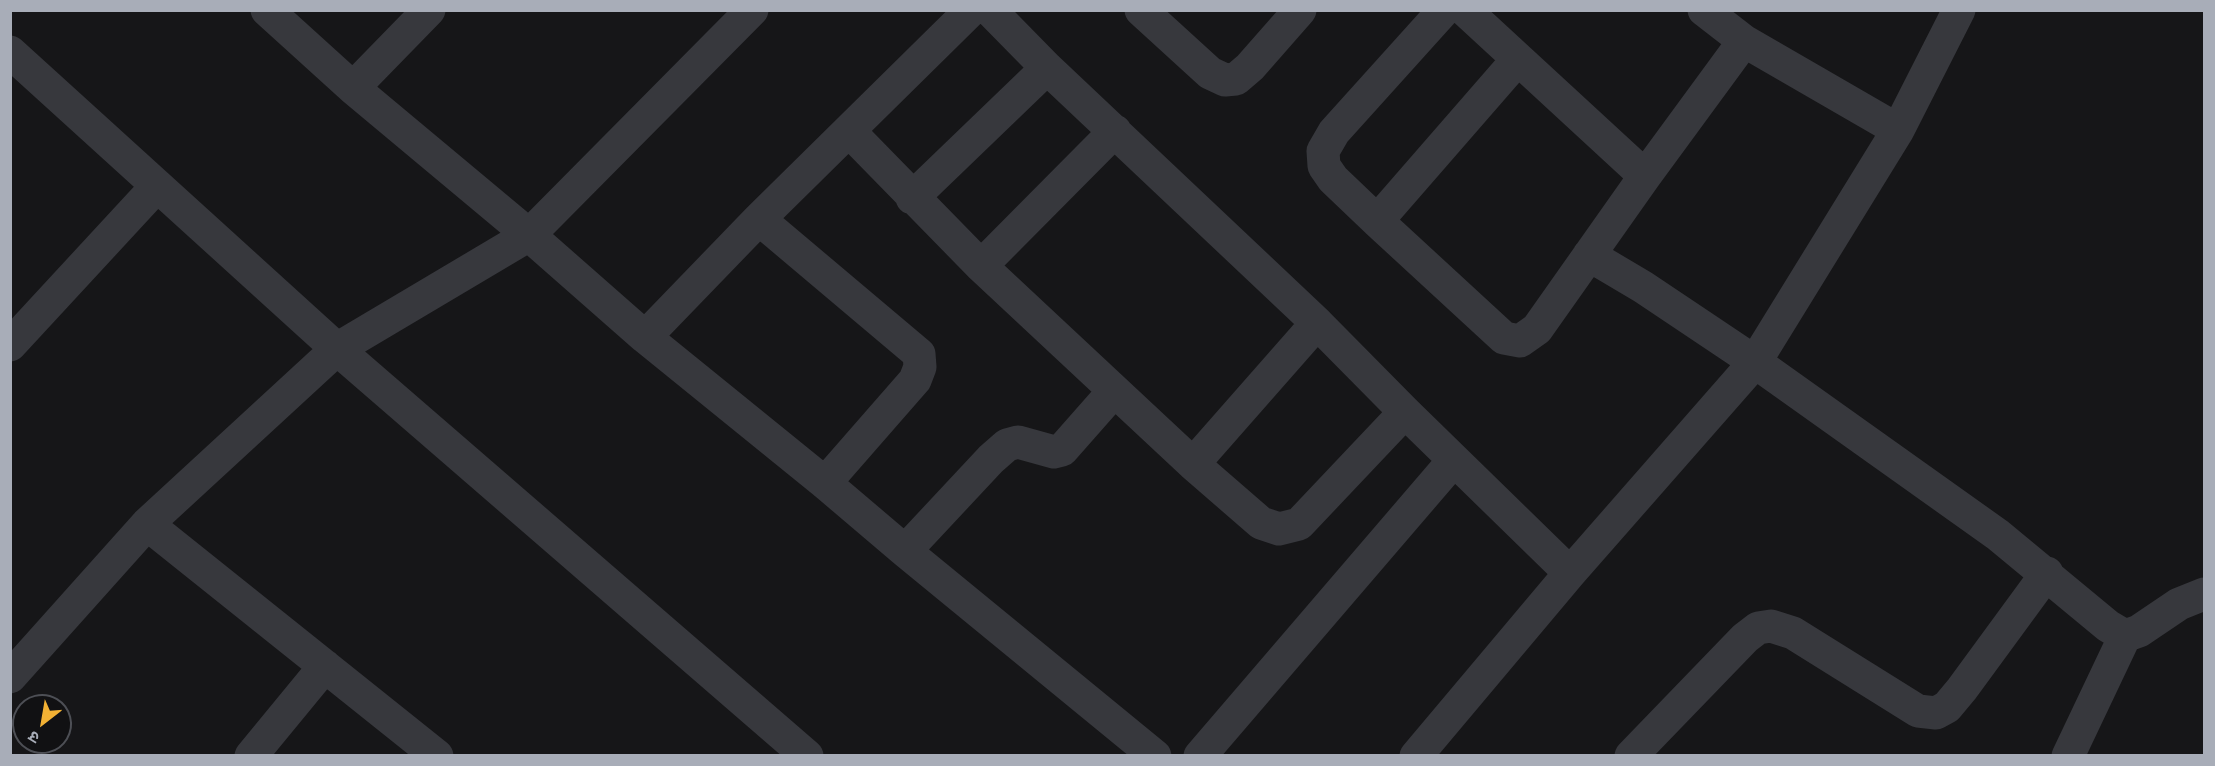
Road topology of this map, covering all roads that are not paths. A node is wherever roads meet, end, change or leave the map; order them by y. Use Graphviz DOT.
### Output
graph roads {
  1 [pos="267,10"];
  2 [pos="429,10"];
  3 [pos="752,10"];
  4 [pos="971,10"];
  5 [pos="990,10"];
  6 [pos="1141,10"];
  7 [pos="1300,10"];
  8 [pos="1444,10"];
  9 [pos="1464,10"];
  10 [pos="1704,10"];
  11 [pos="1959,10"];
  12 [pos="1744,41"];
  13 [pos="10,52"];
  14 [pos="1518,59"];
  15 [pos="1047,68"];
  16 [pos="353,88"];
  17 [pos="1898,130"];
  18 [pos="849,131"];
  19 [pos="1115,131"];
  20 [pos="1645,176"];
  21 [pos="157,186"];
  22 [pos="912,198"];
  23 [pos="759,219"];
  24 [pos="1377,221"];
  25 [pos="529,235"];
  26 [pos="1589,255"];
  27 [pos="981,266"];
  28 [pos="1317,323"];
  29 [pos="645,337"];
  30 [pos="10,345"];
  31 [pos="337,349"];
  32 [pos="1755,362"];
  33 [pos="1114,391"];
  34 [pos="1405,412"];
  35 [pos="1454,460"];
  36 [pos="1193,464"];
  37 [pos="825,483"];
  38 [pos="147,524"];
  39 [pos="905,551"];
  40 [pos="1570,573"];
  41 [pos="2047,573"];
  42 [pos="2205,594"];
  43 [pos="2125,636"];
  44 [pos="325,666"];
  45 [pos="10,677"];
  46 [pos="1636,754"];
  47 [pos="251,756"];
  48 [pos="437,756"];
  49 [pos="807,756"];
  50 [pos="1155,756"];
  51 [pos="1200,756"];
  52 [pos="1416,756"];
  53 [pos="2068,756"];
  1 -- 16 [label="street"];
  2 -- 16 [label="street"];
  3 -- 25 [label="street"];
  4 -- 18 [label="street"];
  5 -- 15 [label="street"];
  6 -- 7 [label="street"];
  8 -- 24 [label="street"];
  9 -- 14 [label="street"];
  10 -- 12 [label="street"];
  11 -- 17 [label="street"];
  12 -- 17 [label="street"];
  12 -- 20 [label="street"];
  13 -- 21 [label="street"];
  14 -- 20 [label="street"];
  14 -- 24 [label="street"];
  15 -- 19 [label="street"];
  15 -- 22 [label="street"];
  16 -- 25 [label="street"];
  17 -- 32 [label="street"];
  18 -- 22 [label="street"];
  18 -- 23 [label="street"];
  19 -- 27 [label="street"];
  19 -- 28 [label="street"];
  20 -- 26 [label="street"];
  21 -- 30 [label="street"];
  21 -- 31 [label="street"];
  22 -- 27 [label="street"];
  23 -- 29 [label="street"];
  23 -- 37 [label="street"];
  24 -- 26 [label="street"];
  25 -- 29 [label="street"];
  25 -- 31 [label="street"];
  26 -- 32 [label="street"];
  27 -- 33 [label="street"];
  28 -- 34 [label="street"];
  28 -- 36 [label="street"];
  29 -- 37 [label="street"];
  31 -- 38 [label="street"];
  31 -- 49 [label="street"];
  32 -- 40 [label="street"];
  32 -- 41 [label="street"];
  33 -- 36 [label="street"];
  33 -- 39 [label="street"];
  34 -- 35 [label="street"];
  34 -- 36 [label="street"];
  35 -- 40 [label="street"];
  35 -- 51 [label="street"];
  37 -- 39 [label="street"];
  38 -- 44 [label="street"];
  38 -- 45 [label="street"];
  39 -- 50 [label="street"];
  40 -- 52 [label="street"];
  41 -- 43 [label="street"];
  41 -- 46 [label="street"];
  42 -- 43 [label="street"];
  43 -- 53 [label="street"];
  44 -- 47 [label="street"];
  44 -- 48 [label="street"];
}
